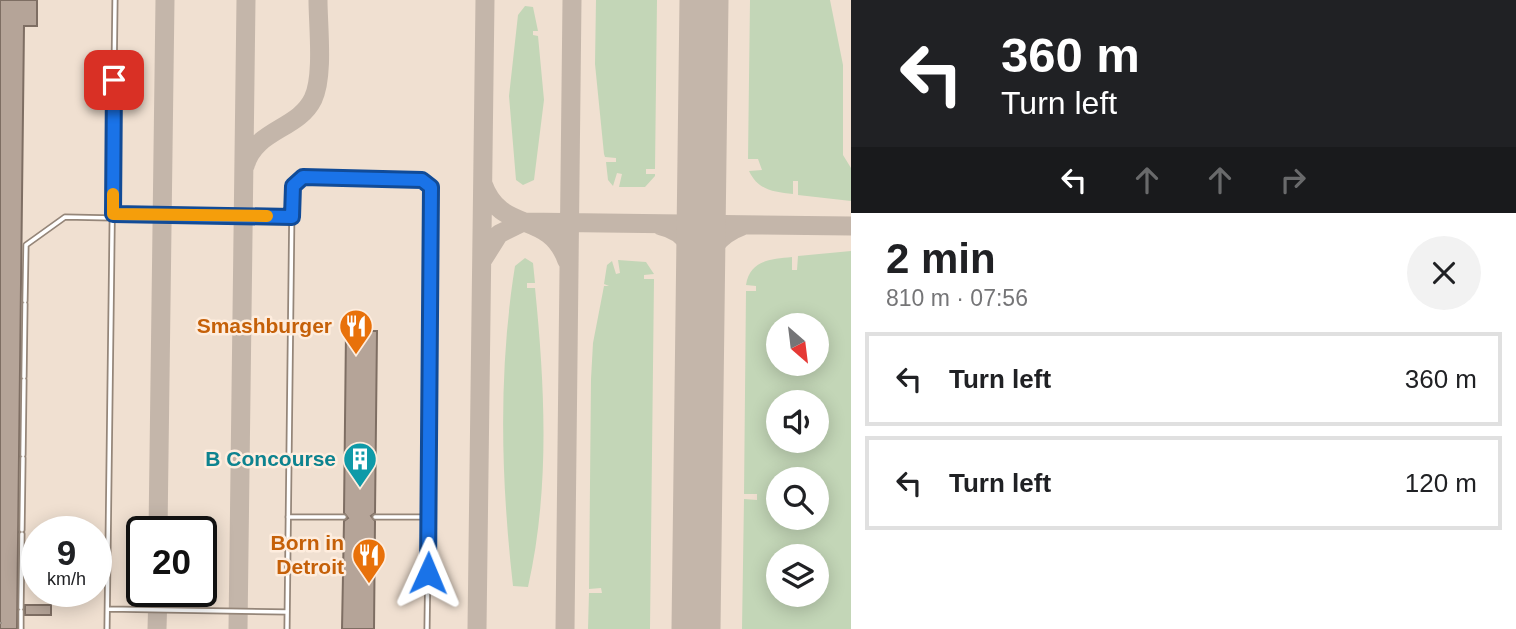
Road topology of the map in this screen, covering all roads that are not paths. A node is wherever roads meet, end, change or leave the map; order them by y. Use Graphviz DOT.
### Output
graph roads {
  1 [pos="115,0"];
  2 [pos="113,216"];
  3 [pos="292,217"];
  4 [pos="288,517"];
  5 [pos="344,517"];
  6 [pos="375,517"];
  7 [pos="429,517"];
  8 [pos="108,609"];
  9 [pos="287,612"];
  10 [pos="21,629"];
  11 [pos="107,629"];
  12 [pos="287,629"];
  13 [pos="427,629"];
  1 -- 2 [label="lane"];
  2 -- 3 [label="lane"];
  2 -- 8 [label="lane"];
  2 -- 10 [label="lane"];
  3 -- 4 [label="lane"];
  3 -- 7 [label="lane"];
  4 -- 5 [label="lane"];
  4 -- 9 [label="lane"];
  6 -- 7 [label="lane"];
  7 -- 13 [label="lane"];
  8 -- 9 [label="lane"];
  8 -- 11 [label="lane"];
  9 -- 12 [label="lane"];
}
